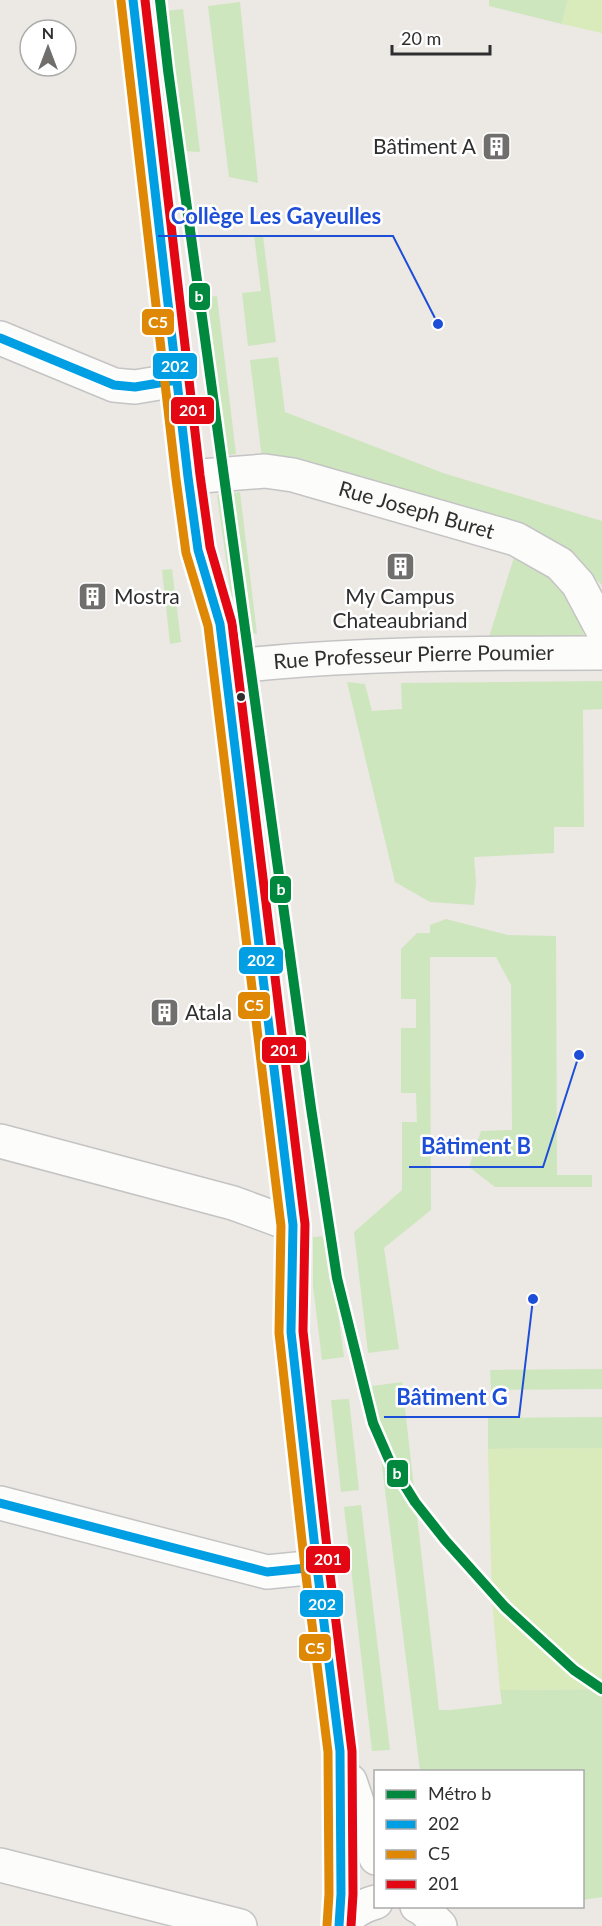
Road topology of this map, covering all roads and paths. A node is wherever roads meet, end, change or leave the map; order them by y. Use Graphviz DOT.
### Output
graph roads {
  1 [pos="133,0"];
  2 [pos="0,338"];
  3 [pos="177,381"];
  4 [pos="188,477"];
  5 [pos="602,629"];
  6 [pos="602,653"];
  7 [pos="226,667"];
  8 [pos="0,1142"];
  9 [pos="293,1225"];
  10 [pos="0,1503"];
  11 [pos="317,1567"];
  12 [pos="340,1751"];
  13 [pos="374,1855"];
  14 [pos="0,1864"];
  15 [pos="374,1902"];
  16 [pos="421,1908"];
  17 [pos="240,1926"];
  18 [pos="340,1926"];
  19 [pos="441,1926"];
  1 -- 3 [label="main road"];
  2 -- 3 [label="main road"];
  3 -- 4 [label="main road"];
  4 -- 5 [label="main road, Rue Joseph Buret"];
  4 -- 7 [label="main road"];
  6 -- 7 [label="main road, Rue Professeur Pierre Poumier"];
  7 -- 9 [label="main road"];
  8 -- 9 [label="main road"];
  9 -- 11 [label="main road"];
  10 -- 11 [label="main road"];
  11 -- 12 [label="main road"];
  12 -- 13 [label="main road"];
  12 -- 18 [label="main road"];
  14 -- 17 [label="main road"];
  15 -- 18 [label="main road"];
  16 -- 19 [label="main road"];
}
